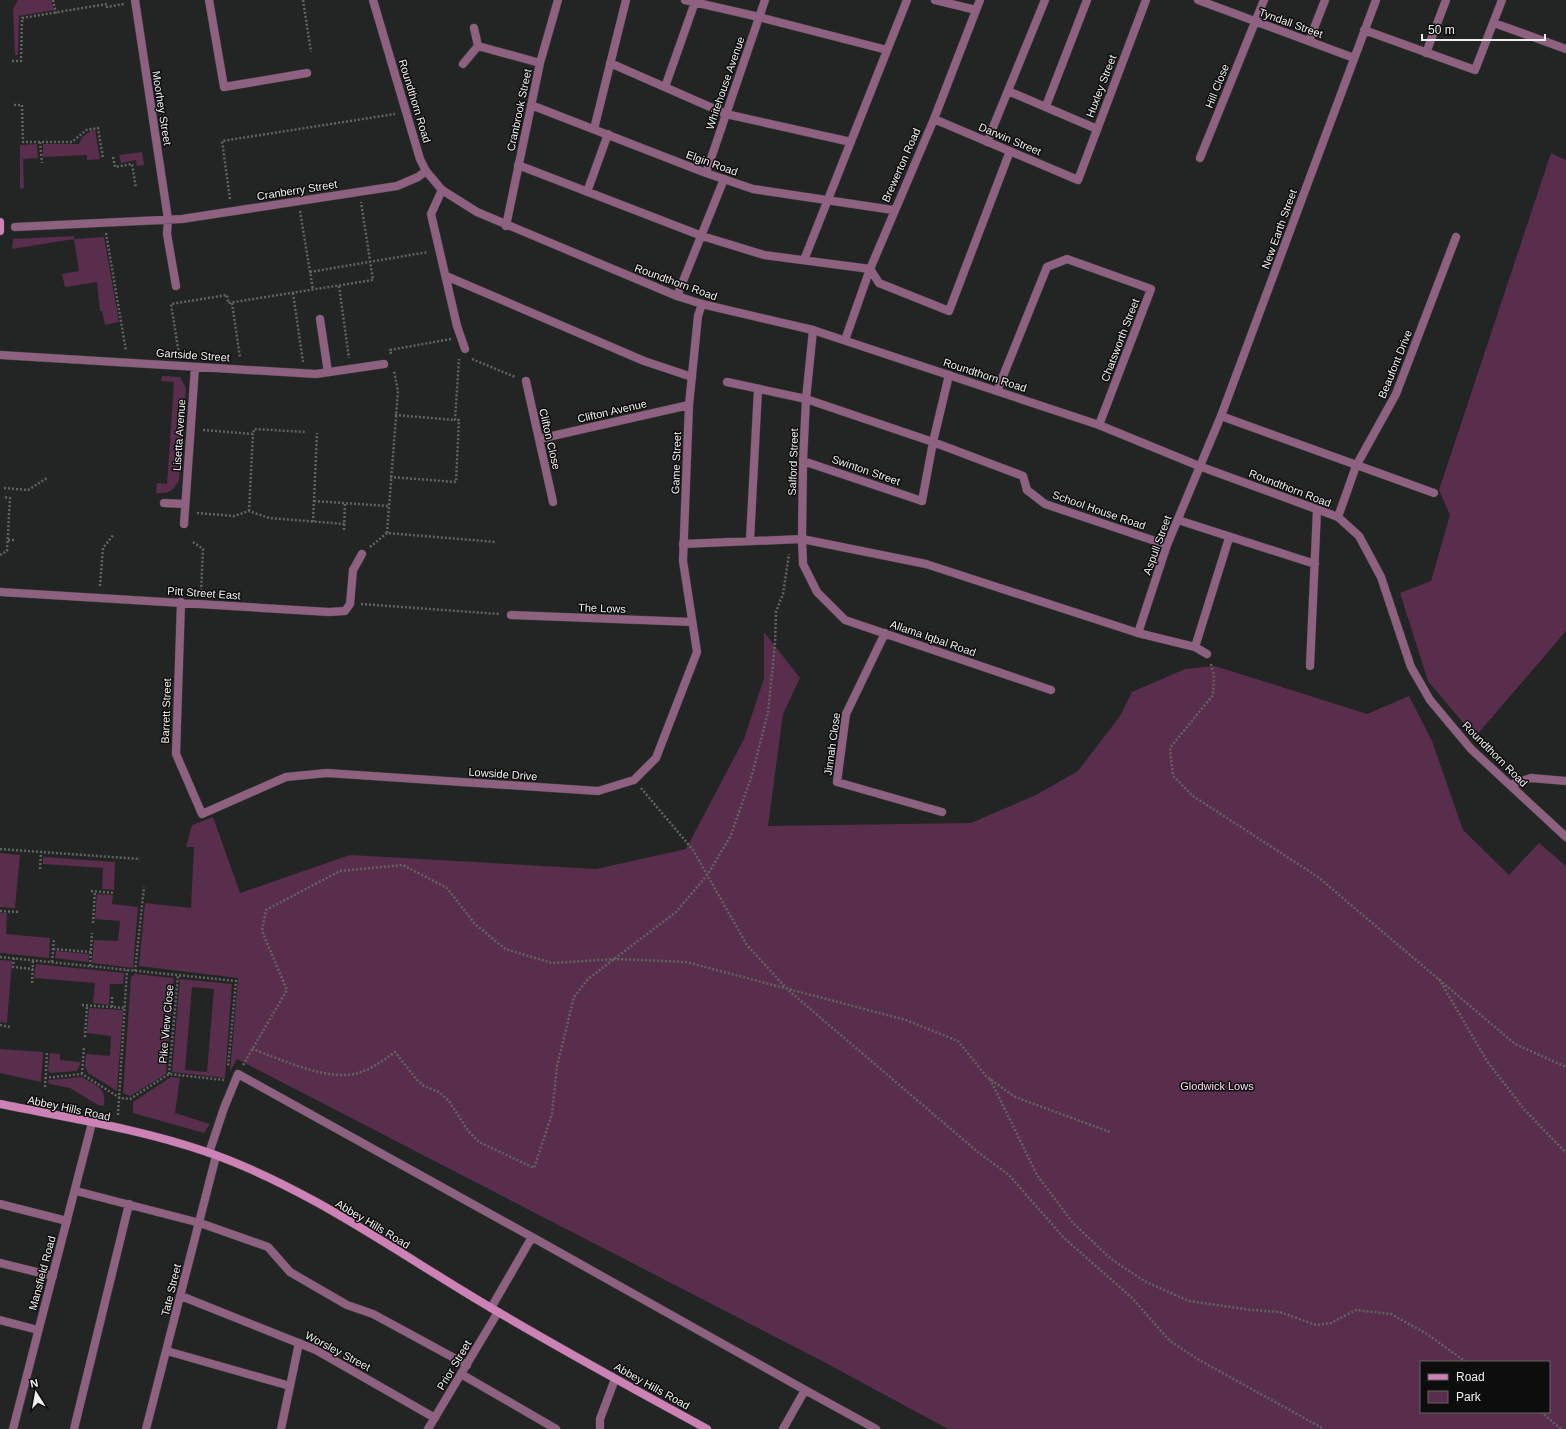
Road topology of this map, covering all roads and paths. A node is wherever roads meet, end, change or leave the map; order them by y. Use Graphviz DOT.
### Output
graph roads {
  1 [pos="53,0"];
  2 [pos="135,0"];
  3 [pos="209,0"];
  4 [pos="303,0"];
  5 [pos="373,0"];
  6 [pos="558,0"];
  7 [pos="626,0"];
  8 [pos="685,0"];
  9 [pos="765,0"];
  10 [pos="907,0"];
  11 [pos="935,0"];
  12 [pos="980,0"];
  13 [pos="1045,0"];
  14 [pos="1087,0"];
  15 [pos="1146,0"];
  16 [pos="1264,0"];
  17 [pos="1325,0"];
  18 [pos="1376,0"];
  19 [pos="1446,0"];
  20 [pos="1502,0"];
  21 [pos="1203,1"];
  22 [pos="695,2"];
  23 [pos="124,4"];
  24 [pos="976,10"];
  25 [pos="56,14"];
  26 [pos="759,16"];
  27 [pos="1256,22"];
  28 [pos="1494,23"];
  29 [pos="474,28"];
  30 [pos="1364,30"];
  31 [pos="1308,41"];
  32 [pos="478,46"];
  33 [pos="1566,49"];
  34 [pos="887,50"];
  35 [pos="311,52"];
  36 [pos="1426,52"];
  37 [pos="1354,58"];
  38 [pos="12,61"];
  39 [pos="540,63"];
  40 [pos="610,63"];
  41 [pos="463,64"];
  42 [pos="307,73"];
  43 [pos="665,88"];
  44 [pos="1008,91"];
  45 [pos="14,105"];
  46 [pos="531,105"];
  47 [pos="1046,106"];
  48 [pos="396,114"];
  49 [pos="726,114"];
  50 [pos="934,119"];
  51 [pos="594,129"];
  52 [pos="1097,129"];
  53 [pos="608,134"];
  54 [pos="40,142"];
  55 [pos="850,142"];
  56 [pos="987,142"];
  57 [pos="1010,152"];
  58 [pos="113,157"];
  59 [pos="103,158"];
  60 [pos="1200,158"];
  61 [pos="42,163"];
  62 [pos="518,165"];
  63 [pos="426,172"];
  64 [pos="706,173"];
  65 [pos="724,179"];
  66 [pos="1078,180"];
  67 [pos="136,188"];
  68 [pos="442,190"];
  69 [pos="587,192"];
  70 [pos="360,199"];
  71 [pos="827,200"];
  72 [pos="300,210"];
  73 [pos="893,210"];
  74 [pos="232,212"];
  75 [pos="168,219"];
  76 [pos="0,222"];
  77 [pos="506,226"];
  78 [pos="15,227"];
  79 [pos="0,231"];
  80 [pos="106,231"];
  81 [pos="702,236"];
  82 [pos="1456,237"];
  83 [pos="440,250"];
  84 [pos="804,260"];
  85 [pos="370,262"];
  86 [pos="870,269"];
  87 [pos="310,272"];
  88 [pos="446,276"];
  89 [pos="176,286"];
  90 [pos="339,286"];
  91 [pos="313,290"];
  92 [pos="293,293"];
  93 [pos="677,296"];
  94 [pos="232,303"];
  95 [pos="702,304"];
  96 [pos="320,319"];
  97 [pos="813,330"];
  98 [pos="845,340"];
  99 [pos="390,350"];
  100 [pos="461,350"];
  101 [pos="127,353"];
  102 [pos="0,355"];
  103 [pos="179,355"];
  104 [pos="392,357"];
  105 [pos="350,358"];
  106 [pos="241,359"];
  107 [pos="303,364"];
  108 [pos="384,364"];
  109 [pos="393,364"];
  110 [pos="195,367"];
  111 [pos="328,372"];
  112 [pos="949,375"];
  113 [pos="692,377"];
  114 [pos="526,382"];
  115 [pos="727,382"];
  116 [pos="758,389"];
  117 [pos="997,391"];
  118 [pos="806,399"];
  119 [pos="689,405"];
  120 [pos="395,415"];
  121 [pos="1221,416"];
  122 [pos="455,420"];
  123 [pos="1099,425"];
  124 [pos="200,430"];
  125 [pos="306,432"];
  126 [pos="317,433"];
  127 [pos="253,434"];
  128 [pos="539,439"];
  129 [pos="933,442"];
  130 [pos="803,461"];
  131 [pos="1199,466"];
  132 [pos="1356,466"];
  133 [pos="390,477"];
  134 [pos="47,478"];
  135 [pos="4,488"];
  136 [pos="1434,493"];
  137 [pos="3,498"];
  138 [pos="314,501"];
  139 [pos="553,502"];
  140 [pos="164,503"];
  141 [pos="345,503"];
  142 [pos="185,504"];
  143 [pos="388,506"];
  144 [pos="1317,510"];
  145 [pos="249,511"];
  146 [pos="195,512"];
  147 [pos="1338,518"];
  148 [pos="1178,520"];
  149 [pos="313,522"];
  150 [pos="184,524"];
  151 [pos="344,524"];
  152 [pos="344,530"];
  153 [pos="387,533"];
  154 [pos="114,534"];
  155 [pos="792,538"];
  156 [pos="1229,538"];
  157 [pos="802,539"];
  158 [pos="8,540"];
  159 [pos="16,540"];
  160 [pos="750,540"];
  161 [pos="193,542"];
  162 [pos="496,542"];
  163 [pos="683,544"];
  164 [pos="1167,545"];
  165 [pos="362,554"];
  166 [pos="0,555"];
  167 [pos="1314,564"];
  168 [pos="100,587"];
  169 [pos="0,592"];
  170 [pos="817,592"];
  171 [pos="201,594"];
  172 [pos="181,602"];
  173 [pos="350,604"];
  174 [pos="511,615"];
  175 [pos="692,622"];
  176 [pos="1138,632"];
  177 [pos="884,633"];
  178 [pos="1195,647"];
  179 [pos="1207,654"];
  180 [pos="1310,666"];
  181 [pos="1051,690"];
  182 [pos="634,780"];
  183 [pos="1566,781"];
  184 [pos="1510,785"];
  185 [pos="942,812"];
  186 [pos="202,814"];
  187 [pos="1566,837"];
  188 [pos="0,849"];
  189 [pos="41,852"];
  190 [pos="140,859"];
  191 [pos="40,868"];
  192 [pos="708,874"];
  193 [pos="144,887"];
  194 [pos="91,891"];
  195 [pos="95,891"];
  196 [pos="115,893"];
  197 [pos="0,911"];
  198 [pos="19,912"];
  199 [pos="93,923"];
  200 [pos="92,933"];
  201 [pos="54,938"];
  202 [pos="53,949"];
  203 [pos="91,952"];
  204 [pos="0,957"];
  205 [pos="14,958"];
  206 [pos="616,959"];
  207 [pos="34,960"];
  208 [pos="52,962"];
  209 [pos="90,966"];
  210 [pos="33,969"];
  211 [pos="127,970"];
  212 [pos="135,971"];
  213 [pos="178,976"];
  214 [pos="1437,976"];
  215 [pos="32,983"];
  216 [pos="788,990"];
  217 [pos="112,997"];
  218 [pos="82,1005"];
  219 [pos="87,1006"];
  220 [pos="112,1007"];
  221 [pos="125,1008"];
  222 [pos="0,1026"];
  223 [pos="10,1027"];
  224 [pos="85,1037"];
  225 [pos="84,1047"];
  226 [pos="252,1049"];
  227 [pos="47,1053"];
  228 [pos="1566,1067"];
  229 [pos="227,1072"];
  230 [pos="82,1074"];
  231 [pos="169,1074"];
  232 [pos="238,1074"];
  233 [pos="46,1078"];
  234 [pos="990,1079"];
  235 [pos="226,1080"];
  236 [pos="45,1087"];
  237 [pos="120,1098"];
  238 [pos="0,1104"];
  239 [pos="118,1115"];
  240 [pos="92,1123"];
  241 [pos="1110,1132"];
  242 [pos="1566,1153"];
  243 [pos="213,1154"];
  244 [pos="76,1191"];
  245 [pos="0,1204"];
  246 [pos="129,1204"];
  247 [pos="67,1222"];
  248 [pos="200,1223"];
  249 [pos="532,1237"];
  250 [pos="0,1263"];
  251 [pos="53,1276"];
  252 [pos="182,1296"];
  253 [pos="494,1310"];
  254 [pos="0,1320"];
  255 [pos="38,1330"];
  256 [pos="299,1343"];
  257 [pos="167,1351"];
  258 [pos="1465,1361"];
  259 [pos="467,1365"];
  260 [pos="461,1374"];
  261 [pos="616,1379"];
  262 [pos="290,1386"];
  263 [pos="805,1390"];
  264 [pos="1542,1413"];
  265 [pos="435,1418"];
  266 [pos="13,1429"];
  267 [pos="74,1429"];
  268 [pos="146,1429"];
  269 [pos="281,1429"];
  270 [pos="428,1429"];
  271 [pos="556,1429"];
  272 [pos="600,1429"];
  273 [pos="707,1429"];
  274 [pos="783,1429"];
  275 [pos="876,1429"];
  276 [pos="1324,1429"];
  277 [pos="1561,1429"];
  1 -- 25 [label="path"];
  2 -- 75 [label="street, Moorhey Street"];
  3 -- 42 [label="street"];
  4 -- 35 [label="path"];
  5 -- 63 [label="street, Roundthorn Road"];
  6 -- 39 [label="street, Cranbrook Street"];
  7 -- 40 [label="street"];
  8 -- 22 [label="street"];
  9 -- 26 [label="street, Whitehouse Avenue"];
  10 -- 34 [label="street"];
  11 -- 24 [label="street"];
  12 -- 24 [label="street, Brewerton Road"];
  13 -- 44 [label="street"];
  14 -- 47 [label="street"];
  15 -- 52 [label="street, Huxley Street"];
  16 -- 27 [label="street, Hill Close"];
  17 -- 31 [label="street"];
  18 -- 30 [label="street, New Earth Street"];
  19 -- 36 [label="street"];
  20 -- 28 [label="street"];
  21 -- 27 [label="street, Tyndall Street"];
  22 -- 26 [label="street"];
  22 -- 43 [label="street"];
  23 -- 25 [label="path"];
  24 -- 50 [label="street, Brewerton Road"];
  25 -- 38 [label="path"];
  26 -- 34 [label="street"];
  26 -- 49 [label="street, Whitehouse Avenue"];
  27 -- 31 [label="street, Tyndall Street"];
  27 -- 60 [label="street, Hill Close"];
  28 -- 33 [label="street"];
  28 -- 36 [label="street"];
  29 -- 32 [label="street"];
  30 -- 36 [label="street"];
  30 -- 37 [label="street, New Earth Street"];
  31 -- 37 [label="street, Tyndall Street"];
  32 -- 39 [label="street"];
  32 -- 41 [label="street"];
  34 -- 55 [label="street"];
  37 -- 121 [label="street, New Earth Street"];
  39 -- 46 [label="street, Cranbrook Street"];
  40 -- 43 [label="street"];
  40 -- 51 [label="street"];
  43 -- 49 [label="street"];
  44 -- 47 [label="street"];
  44 -- 56 [label="street"];
  45 -- 54 [label="path"];
  46 -- 51 [label="street, Elgin Road"];
  46 -- 62 [label="street, Cranbrook Street"];
  47 -- 52 [label="street"];
  48 -- 74 [label="path"];
  49 -- 55 [label="street"];
  49 -- 64 [label="street, Whitehouse Avenue"];
  50 -- 56 [label="street, Darwin Street"];
  50 -- 73 [label="street, Brewerton Road"];
  51 -- 53 [label="street, Elgin Road"];
  52 -- 66 [label="street, Huxley Street"];
  53 -- 64 [label="street, Elgin Road"];
  53 -- 69 [label="street"];
  54 -- 59 [label="path"];
  54 -- 61 [label="path"];
  55 -- 71 [label="street"];
  56 -- 57 [label="street, Darwin Street"];
  57 -- 66 [label="street, Darwin Street"];
  57 -- 86 [label="street"];
  58 -- 67 [label="path"];
  62 -- 69 [label="street"];
  62 -- 77 [label="street, Cranbrook Street"];
  63 -- 68 [label="street, Roundthorn Road"];
  63 -- 74 [label="street, Cranberry Street"];
  64 -- 65 [label="street, Elgin Road"];
  65 -- 71 [label="street, Elgin Road"];
  65 -- 81 [label="street"];
  68 -- 77 [label="street, Roundthorn Road"];
  68 -- 83 [label="street"];
  69 -- 81 [label="street"];
  70 -- 85 [label="path"];
  71 -- 73 [label="street, Elgin Road"];
  71 -- 84 [label="street"];
  72 -- 87 [label="path"];
  73 -- 86 [label="street, Brewerton Road"];
  74 -- 75 [label="street, Cranberry Street"];
  75 -- 78 [label="street, Cranberry Street"];
  75 -- 89 [label="street"];
  76 -- 79 [label="main road"];
  77 -- 93 [label="street, Roundthorn Road"];
  80 -- 101 [label="path"];
  81 -- 84 [label="street"];
  81 -- 93 [label="street"];
  82 -- 132 [label="street, Beaufont Drive"];
  83 -- 85 [label="path"];
  83 -- 88 [label="street"];
  84 -- 86 [label="street"];
  85 -- 87 [label="path"];
  85 -- 90 [label="path"];
  86 -- 98 [label="street, Brewerton Road"];
  87 -- 91 [label="path"];
  88 -- 100 [label="street"];
  88 -- 113 [label="street"];
  90 -- 91 [label="path"];
  90 -- 105 [label="path"];
  91 -- 92 [label="path"];
  92 -- 94 [label="path"];
  92 -- 107 [label="path"];
  93 -- 95 [label="street, Roundthorn Road"];
  94 -- 103 [label="path"];
  94 -- 106 [label="path"];
  95 -- 97 [label="street, Roundthorn Road"];
  95 -- 113 [label="street, Game Street"];
  96 -- 111 [label="street"];
  97 -- 98 [label="street, Roundthorn Road"];
  97 -- 118 [label="street, Salford Street"];
  98 -- 112 [label="street, Roundthorn Road"];
  99 -- 104 [label="path"];
  100 -- 122 [label="path"];
  102 -- 110 [label="street, Gartside Street"];
  108 -- 111 [label="street, Gartside Street"];
  109 -- 120 [label="path"];
  110 -- 111 [label="street, Gartside Street"];
  110 -- 142 [label="street, Lisetta Avenue"];
  112 -- 117 [label="street, Roundthorn Road"];
  112 -- 129 [label="street"];
  113 -- 119 [label="street, Game Street"];
  114 -- 128 [label="street, Clifton Close"];
  115 -- 116 [label="street"];
  116 -- 118 [label="street"];
  116 -- 160 [label="street"];
  117 -- 123 [label="street, Roundthorn Road"];
  117 -- 123 [label="street, Chatsworth Street"];
  118 -- 129 [label="street"];
  118 -- 130 [label="street, Salford Street"];
  119 -- 128 [label="street, Clifton Avenue"];
  119 -- 163 [label="street, Game Street"];
  120 -- 122 [label="path"];
  120 -- 133 [label="path"];
  121 -- 131 [label="street, New Earth Street"];
  121 -- 132 [label="street"];
  122 -- 133 [label="path"];
  123 -- 131 [label="street, Roundthorn Road"];
  124 -- 127 [label="path"];
  125 -- 127 [label="path"];
  126 -- 138 [label="path"];
  127 -- 145 [label="path"];
  128 -- 139 [label="street, Clifton Close"];
  129 -- 130 [label="street, Swinton Street"];
  129 -- 164 [label="street, School House Road"];
  130 -- 157 [label="street, Salford Street"];
  131 -- 144 [label="street, Roundthorn Road"];
  131 -- 148 [label="street, Aspull Street"];
  132 -- 136 [label="street"];
  132 -- 147 [label="street, Beaufont Drive"];
  133 -- 143 [label="path"];
  134 -- 135 [label="path"];
  137 -- 158 [label="path"];
  138 -- 141 [label="path"];
  138 -- 149 [label="path"];
  140 -- 142 [label="street"];
  141 -- 143 [label="path"];
  141 -- 151 [label="path"];
  142 -- 150 [label="street, Lisetta Avenue"];
  143 -- 153 [label="path"];
  144 -- 147 [label="street, Roundthorn Road"];
  144 -- 167 [label="street"];
  145 -- 146 [label="path"];
  145 -- 149 [label="path"];
  147 -- 184 [label="street, Roundthorn Road"];
  148 -- 156 [label="street"];
  148 -- 164 [label="street, Aspull Street"];
  149 -- 151 [label="path"];
  151 -- 152 [label="path"];
  153 -- 162 [label="path"];
  153 -- 165 [label="path"];
  154 -- 168 [label="path"];
  155 -- 157 [label="street"];
  155 -- 160 [label="street"];
  155 -- 192 [label="path"];
  156 -- 167 [label="street"];
  156 -- 178 [label="street"];
  157 -- 170 [label="street, Salford Street"];
  157 -- 176 [label="street"];
  158 -- 159 [label="path"];
  158 -- 166 [label="path"];
  160 -- 163 [label="street"];
  161 -- 171 [label="path"];
  163 -- 175 [label="street, Game Street"];
  164 -- 176 [label="street, Aspull Street"];
  165 -- 173 [label="street"];
  167 -- 180 [label="street"];
  169 -- 172 [label="street, Pitt Street East"];
  170 -- 177 [label="street, Allama Iqbal Road"];
  172 -- 173 [label="street, Pitt Street East"];
  172 -- 186 [label="street, Barrett Street"];
  173 -- 174 [label="path"];
  174 -- 175 [label="street, The Lows"];
  175 -- 182 [label="street, Lowside Drive"];
  176 -- 178 [label="street"];
  177 -- 181 [label="street, Allama Iqbal Road"];
  177 -- 185 [label="street, Jinnah Close"];
  178 -- 179 [label="street"];
  179 -- 214 [label="path"];
  182 -- 186 [label="street, Lowside Drive"];
  182 -- 192 [label="path"];
  183 -- 184 [label="street"];
  184 -- 187 [label="street, Roundthorn Road"];
  188 -- 189 [label="path"];
  189 -- 190 [label="path"];
  189 -- 191 [label="path"];
  192 -- 206 [label="path"];
  192 -- 216 [label="path"];
  193 -- 212 [label="path"];
  194 -- 195 [label="path"];
  195 -- 196 [label="path"];
  195 -- 199 [label="path"];
  197 -- 198 [label="path"];
  200 -- 203 [label="path"];
  201 -- 202 [label="path"];
  202 -- 203 [label="path"];
  202 -- 208 [label="path"];
  203 -- 209 [label="path"];
  204 -- 205 [label="path"];
  205 -- 207 [label="path"];
  205 -- 210 [label="path"];
  206 -- 216 [label="path"];
  206 -- 226 [label="path"];
  206 -- 226 [label="path"];
  207 -- 208 [label="path"];
  207 -- 210 [label="path"];
  208 -- 209 [label="path"];
  209 -- 211 [label="path"];
  210 -- 215 [label="path"];
  211 -- 212 [label="path"];
  211 -- 221 [label="path"];
  212 -- 213 [label="path"];
  213 -- 229 [label="path"];
  213 -- 231 [label="path, Pike View Close"];
  214 -- 228 [label="path"];
  214 -- 242 [label="path"];
  216 -- 234 [label="path"];
  216 -- 276 [label="path"];
  217 -- 220 [label="path"];
  218 -- 219 [label="path"];
  219 -- 220 [label="path"];
  219 -- 224 [label="path"];
  220 -- 221 [label="path"];
  221 -- 237 [label="path"];
  222 -- 223 [label="path"];
  225 -- 230 [label="path"];
  226 -- 232 [label="path"];
  227 -- 233 [label="path"];
  230 -- 233 [label="path"];
  230 -- 237 [label="path"];
  231 -- 235 [label="path"];
  231 -- 237 [label="path"];
  232 -- 243 [label="street, Tate Street"];
  232 -- 249 [label="street"];
  233 -- 236 [label="path"];
  234 -- 241 [label="path"];
  234 -- 258 [label="path"];
  237 -- 239 [label="path"];
  238 -- 240 [label="main road, Abbey Hills Road"];
  240 -- 243 [label="main road, Abbey Hills Road"];
  240 -- 244 [label="street, Mansfield Road"];
  243 -- 248 [label="street, Tate Street"];
  243 -- 253 [label="main road, Abbey Hills Road"];
  244 -- 246 [label="street"];
  244 -- 247 [label="street, Mansfield Road"];
  245 -- 247 [label="street"];
  246 -- 248 [label="street"];
  246 -- 267 [label="street"];
  247 -- 251 [label="street, Mansfield Road"];
  248 -- 252 [label="street, Tate Street"];
  248 -- 259 [label="street"];
  249 -- 253 [label="street, Prior Street"];
  249 -- 263 [label="street"];
  250 -- 251 [label="street"];
  251 -- 255 [label="street, Mansfield Road"];
  252 -- 256 [label="street, Worsley Street"];
  252 -- 257 [label="street, Tate Street"];
  253 -- 259 [label="street, Prior Street"];
  253 -- 261 [label="main road, Abbey Hills Road"];
  254 -- 255 [label="street"];
  255 -- 266 [label="street, Mansfield Road"];
  256 -- 262 [label="street"];
  256 -- 265 [label="street, Worsley Street"];
  257 -- 262 [label="street"];
  257 -- 268 [label="street, Tate Street"];
  259 -- 260 [label="street, Prior Street"];
  260 -- 265 [label="street, Prior Street"];
  260 -- 271 [label="street"];
  261 -- 272 [label="street"];
  261 -- 273 [label="main road, Abbey Hills Road"];
  262 -- 269 [label="street"];
  263 -- 274 [label="street"];
  263 -- 275 [label="street"];
  264 -- 277 [label="path"];
  265 -- 270 [label="street, Prior Street"];
}
